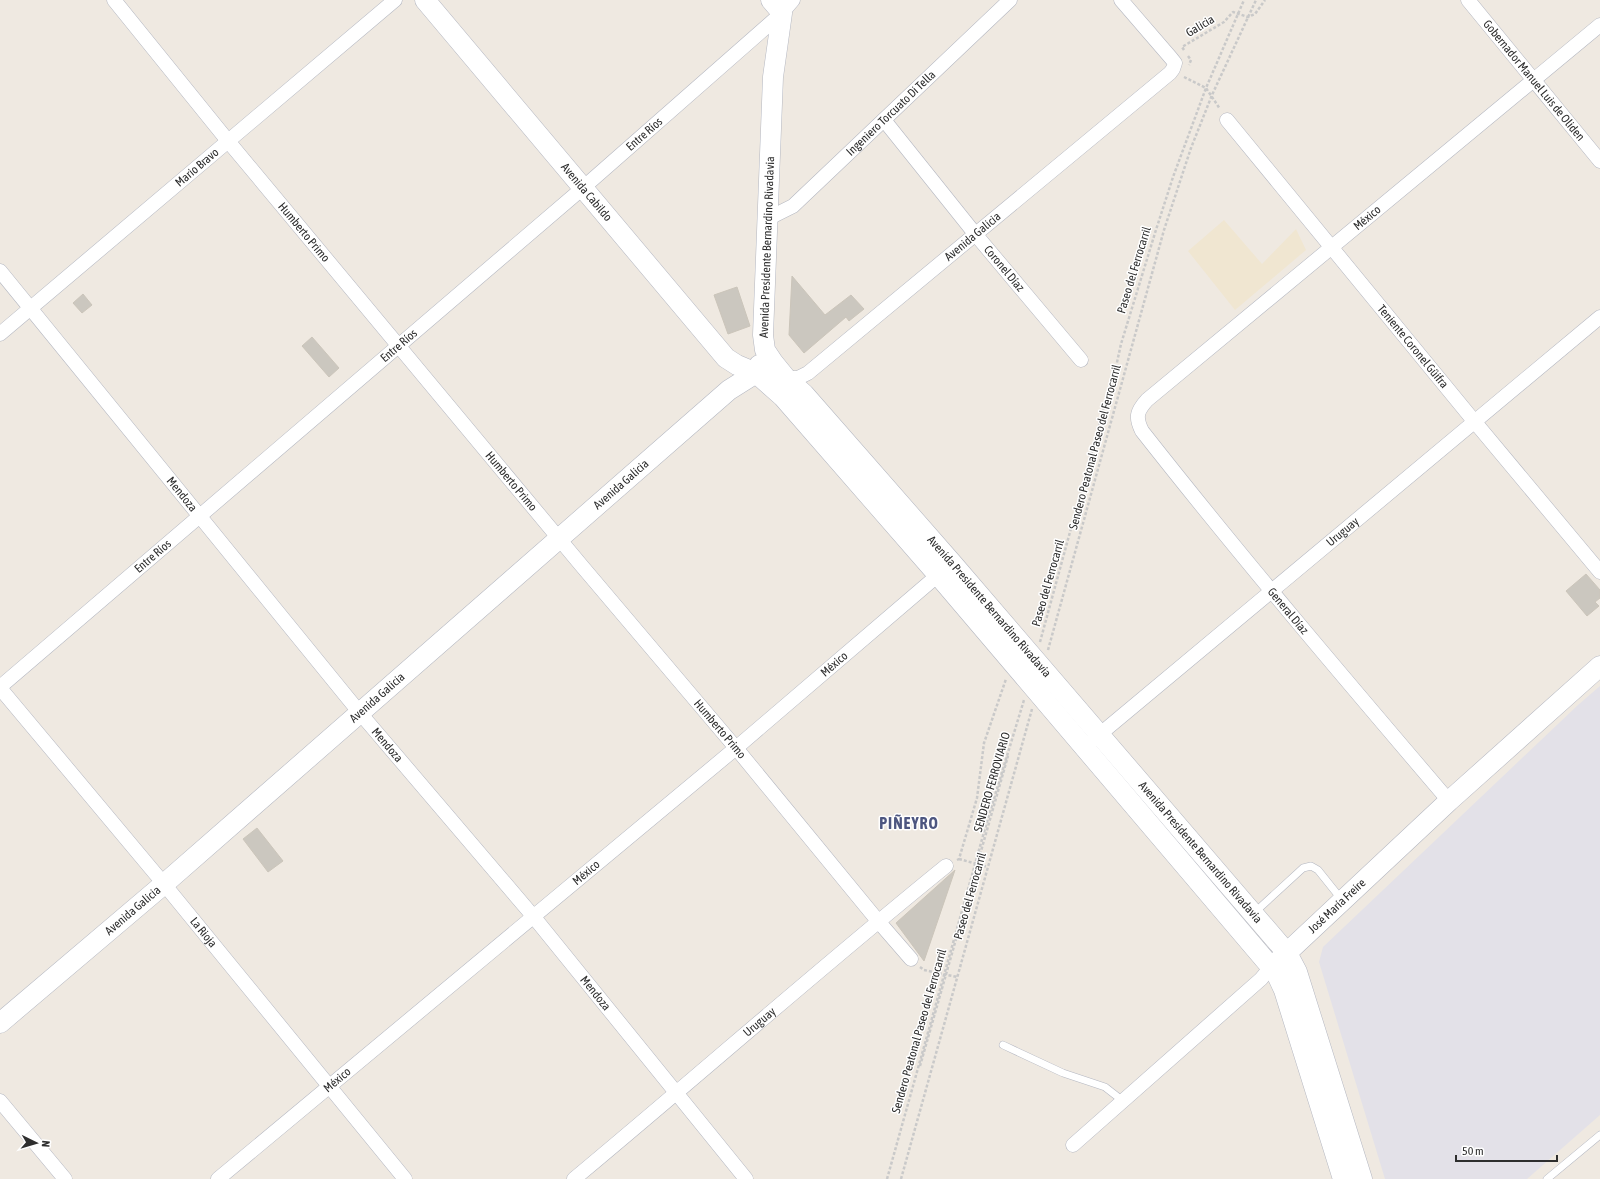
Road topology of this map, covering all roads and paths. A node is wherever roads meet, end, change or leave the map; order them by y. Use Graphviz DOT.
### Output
graph roads {
  1 [pos="114,0"];
  2 [pos="395,0"];
  3 [pos="425,0"];
  4 [pos="1010,0"];
  5 [pos="1121,0"];
  6 [pos="1244,0"];
  7 [pos="1256,0"];
  8 [pos="1265,0"];
  9 [pos="1468,0"];
  10 [pos="783,3"];
  11 [pos="1238,13"];
  12 [pos="1248,17"];
  13 [pos="1600,25"];
  14 [pos="1182,65"];
  15 [pos="1186,72"];
  16 [pos="1533,80"];
  17 [pos="1206,88"];
  18 [pos="1212,95"];
  19 [pos="884,120"];
  20 [pos="1227,120"];
  21 [pos="228,141"];
  22 [pos="1600,161"];
  23 [pos="584,187"];
  24 [pos="767,219"];
  25 [pos="976,235"];
  26 [pos="1331,247"];
  27 [pos="0,272"];
  28 [pos="31,308"];
  29 [pos="1600,317"];
  30 [pos="0,334"];
  31 [pos="399,345"];
  32 [pos="765,350"];
  33 [pos="1081,360"];
  34 [pos="756,373"];
  35 [pos="786,378"];
  36 [pos="1138,414"];
  37 [pos="1474,421"];
  38 [pos="199,516"];
  39 [pos="560,539"];
  40 [pos="945,569"];
  41 [pos="1600,572"];
  42 [pos="1271,591"];
  43 [pos="1600,666"];
  44 [pos="1031,678"];
  45 [pos="0,687"];
  46 [pos="360,713"];
  47 [pos="1092,740"];
  48 [pos="736,748"];
  49 [pos="1449,801"];
  50 [pos="959,859"];
  51 [pos="975,863"];
  52 [pos="946,866"];
  53 [pos="988,866"];
  54 [pos="164,884"];
  55 [pos="1342,900"];
  56 [pos="1254,913"];
  57 [pos="533,916"];
  58 [pos="878,921"];
  59 [pos="1287,953"];
  60 [pos="911,959"];
  61 [pos="1272,967"];
  62 [pos="944,974"];
  63 [pos="957,977"];
  64 [pos="0,1023"];
  65 [pos="1003,1045"];
  66 [pos="329,1086"];
  67 [pos="677,1093"];
  68 [pos="0,1101"];
  69 [pos="1123,1101"];
  70 [pos="1600,1135"];
  71 [pos="1073,1145"];
  72 [pos="65,1179"];
  73 [pos="218,1179"];
  74 [pos="405,1179"];
  75 [pos="574,1179"];
  76 [pos="746,1179"];
  77 [pos="887,1179"];
  78 [pos="901,1179"];
  79 [pos="1343,1179"];
  80 [pos="1362,1179"];
  81 [pos="1547,1179"];
  1 -- 21 [label="street, Humberto Primo"];
  2 -- 21 [label="street, Mario Bravo"];
  3 -- 23 [label="main road, Avenida Cabildo"];
  4 -- 19 [label="street, Ingeniero Torcuato Di Tella"];
  5 -- 14 [label="street"];
  6 -- 11 [label="path, Paseo del Ferrocarril"];
  7 -- 12 [label="path, Sendero Peatonal Paseo del Ferrocarril"];
  8 -- 12 [label="path"];
  9 -- 16 [label="street, Gobernador Manuel Luis de Oliden"];
  10 -- 23 [label="street, Entre Ríos"];
  10 -- 24 [label="main road, Avenida Presidente Bernardino Rivadavia"];
  11 -- 12 [label="path"];
  11 -- 14 [label="path, Galicia"];
  11 -- 17 [label="path, Paseo del Ferrocarril"];
  12 -- 18 [label="path, Sendero Peatonal Paseo del Ferrocarril"];
  13 -- 16 [label="street, México"];
  14 -- 25 [label="street, Avenida Galicia"];
  15 -- 17 [label="path"];
  16 -- 22 [label="street, Gobernador Manuel Luis de Oliden"];
  16 -- 26 [label="street, México"];
  17 -- 18 [label="path"];
  17 -- 44 [label="path, Paseo del Ferrocarril"];
  18 -- 20 [label="path"];
  18 -- 44 [label="path, Sendero Peatonal Paseo del Ferrocarril"];
  19 -- 24 [label="street, Ingeniero Torcuato Di Tella"];
  19 -- 25 [label="street, Coronel Díaz"];
  20 -- 26 [label="street, Teniente Coronel Güifra"];
  21 -- 28 [label="street, Mario Bravo"];
  21 -- 31 [label="street, Humberto Primo"];
  23 -- 31 [label="street, Entre Ríos"];
  23 -- 34 [label="main road, Avenida Cabildo"];
  24 -- 32 [label="main road, Avenida Presidente Bernardino Rivadavia"];
  25 -- 33 [label="street, Coronel Díaz"];
  25 -- 35 [label="street, Avenida Galicia"];
  26 -- 36 [label="street, México"];
  26 -- 37 [label="street, Teniente Coronel Güifra"];
  27 -- 28 [label="street, Mendoza"];
  28 -- 30 [label="street, Mario Bravo"];
  28 -- 38 [label="street, Mendoza"];
  29 -- 37 [label="street, Uruguay"];
  31 -- 38 [label="street, Entre Ríos"];
  31 -- 39 [label="street, Humberto Primo"];
  32 -- 34 [label="main road"];
  32 -- 35 [label="main road, Avenida Presidente Bernardino Rivadavia"];
  34 -- 35 [label="street, Avenida Galicia"];
  34 -- 39 [label="main road, Avenida Galicia"];
  34 -- 40 [label="main road, Avenida Presidente Bernardino Rivadavia"];
  35 -- 40 [label="main road, Avenida Presidente Bernardino Rivadavia"];
  36 -- 42 [label="street, General Díaz"];
  37 -- 41 [label="street, Teniente Coronel Güifra"];
  37 -- 42 [label="street, Uruguay"];
  38 -- 45 [label="street, Entre Ríos"];
  38 -- 46 [label="street, Mendoza"];
  39 -- 46 [label="main road, Avenida Galicia"];
  39 -- 48 [label="street, Humberto Primo"];
  40 -- 44 [label="main road, Avenida Presidente Bernardino Rivadavia"];
  40 -- 48 [label="street, México"];
  42 -- 47 [label="street, Uruguay"];
  42 -- 49 [label="street, General Díaz"];
  43 -- 49 [label="main road, José María Freire"];
  44 -- 47 [label="main road, Avenida Presidente Bernardino Rivadavia"];
  44 -- 50 [label="path"];
  44 -- 51 [label="path, Sendero Peatonal Paseo del Ferrocarril"];
  44 -- 53 [label="path, Paseo del Ferrocarril"];
  44 -- 77 [label="path, SENDERO FERROVIARIO"];
  45 -- 54 [label="street, La Rioja"];
  46 -- 54 [label="main road, Avenida Galicia"];
  46 -- 57 [label="street, Mendoza"];
  47 -- 56 [label="main road, Avenida Presidente Bernardino Rivadavia"];
  47 -- 61 [label="main road, Avenida Presidente Bernardino Rivadavia"];
  48 -- 57 [label="street, México"];
  48 -- 58 [label="street, Humberto Primo"];
  49 -- 55 [label="main road, José María Freire"];
  50 -- 51 [label="path"];
  50 -- 52 [label="path"];
  51 -- 53 [label="path"];
  51 -- 62 [label="path, Sendero Peatonal Paseo del Ferrocarril"];
  52 -- 58 [label="street, Uruguay"];
  53 -- 63 [label="path, Paseo del Ferrocarril"];
  54 -- 64 [label="main road, Avenida Galicia"];
  54 -- 66 [label="street, La Rioja"];
  55 -- 56 [label="lane"];
  55 -- 59 [label="main road, José María Freire"];
  56 -- 59 [label="main road, Avenida Presidente Bernardino Rivadavia"];
  57 -- 66 [label="street, México"];
  57 -- 67 [label="street, Mendoza"];
  58 -- 60 [label="street, Humberto Primo"];
  58 -- 67 [label="street, Uruguay"];
  59 -- 61 [label="main road, José María Freire"];
  59 -- 80 [label="main road, Avenida Presidente Bernardino Rivadavia"];
  60 -- 62 [label="path"];
  61 -- 69 [label="street, José María Freire"];
  61 -- 79 [label="main road, Avenida Presidente Bernardino Rivadavia"];
  62 -- 63 [label="path"];
  62 -- 77 [label="path, Sendero Peatonal Paseo del Ferrocarril"];
  63 -- 78 [label="path, Paseo del Ferrocarril"];
  65 -- 69 [label="lane"];
  66 -- 73 [label="street, México"];
  66 -- 74 [label="street, La Rioja"];
  67 -- 75 [label="street, Uruguay"];
  67 -- 76 [label="street, Mendoza"];
  68 -- 72 [label="street"];
  69 -- 71 [label="street, José María Freire"];
  70 -- 81 [label="lane"];
}
